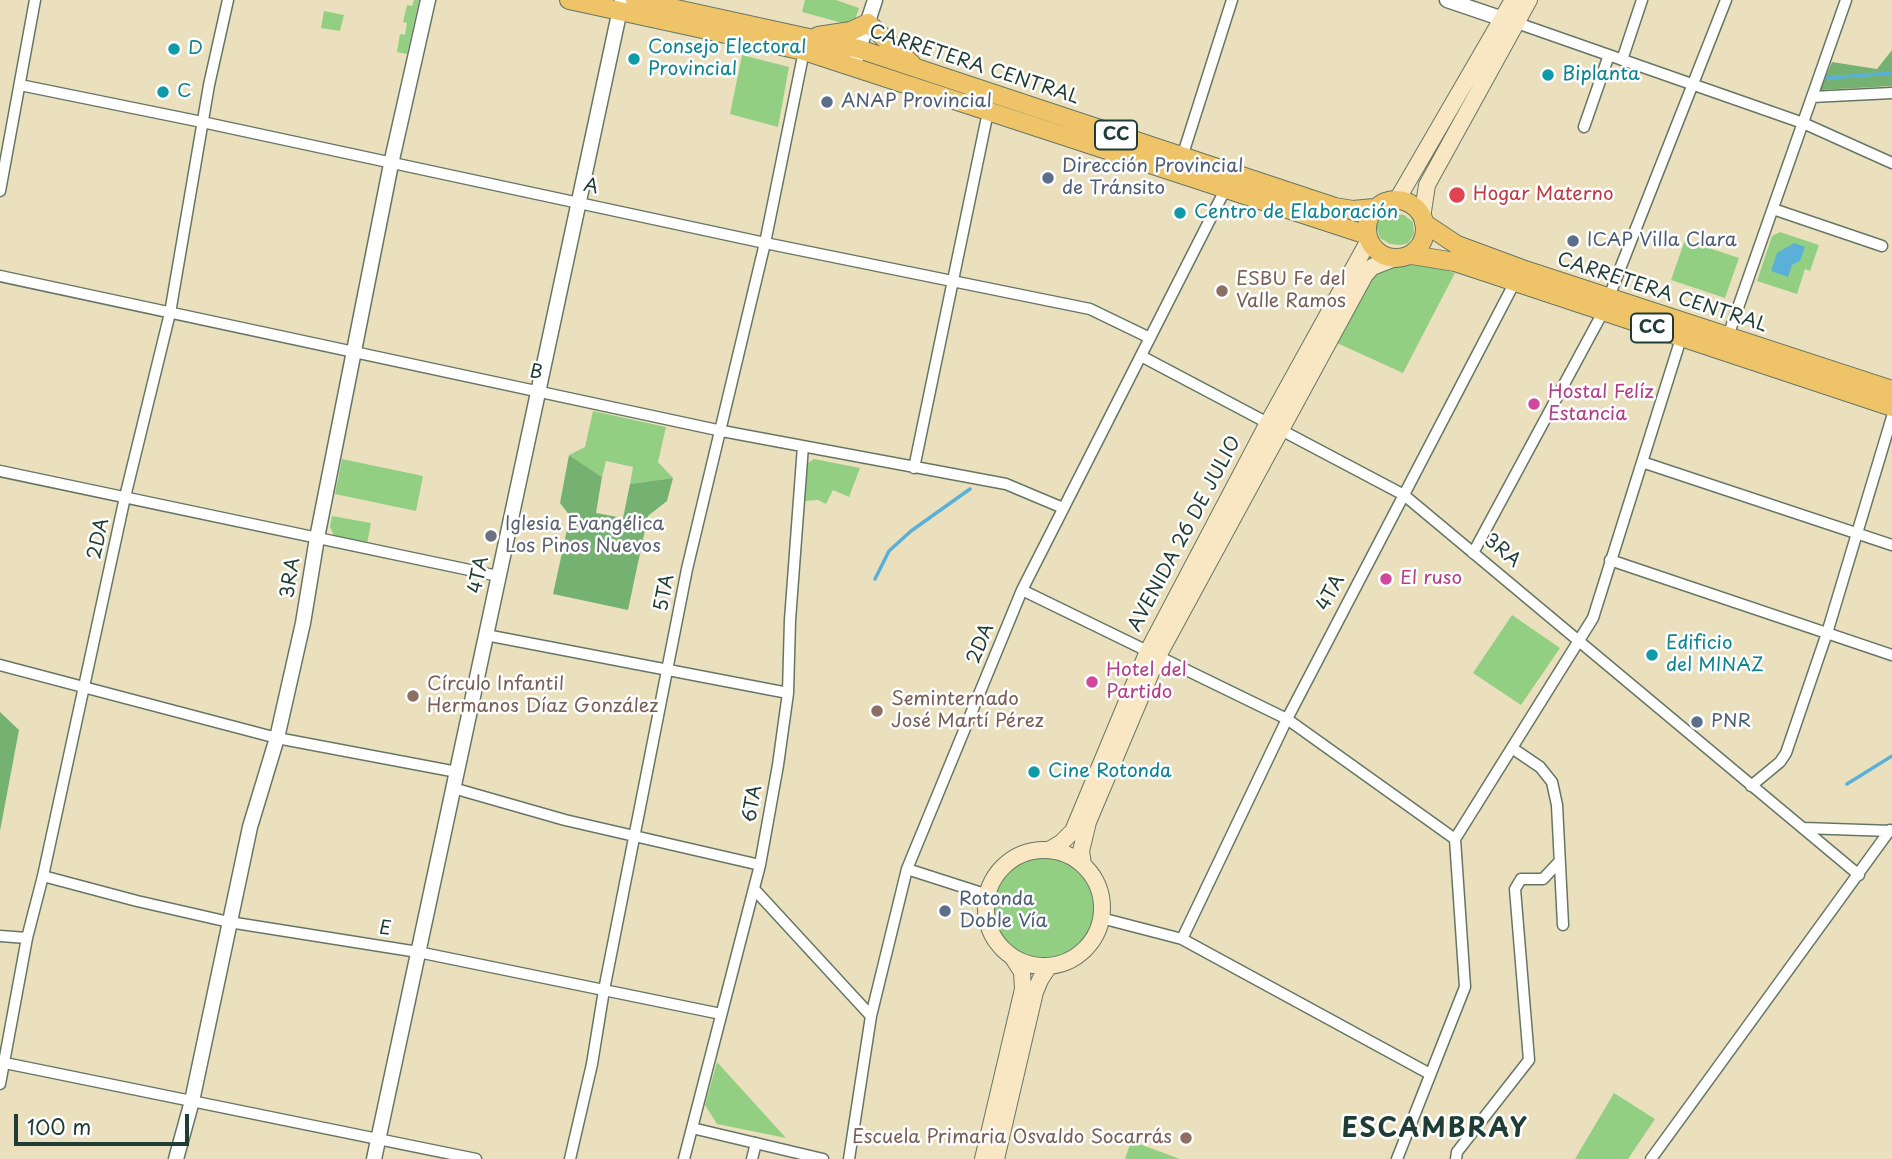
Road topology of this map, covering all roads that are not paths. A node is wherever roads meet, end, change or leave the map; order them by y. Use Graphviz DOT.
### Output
graph roads {
  1 [pos="35,0"];
  2 [pos="228,0"];
  3 [pos="428,0"];
  4 [pos="569,0"];
  5 [pos="635,0"];
  6 [pos="875,0"];
  7 [pos="1232,0"];
  8 [pos="1447,0"];
  9 [pos="1513,0"];
  10 [pos="1529,0"];
  11 [pos="1642,0"];
  12 [pos="1726,0"];
  13 [pos="1846,0"];
  14 [pos="620,6"];
  15 [pos="1510,21"];
  16 [pos="868,23"];
  17 [pos="806,44"];
  18 [pos="1609,55"];
  19 [pos="856,57"];
  20 [pos="1622,60"];
  21 [pos="917,68"];
  22 [pos="20,85"];
  23 [pos="1693,85"];
  24 [pos="1892,93"];
  25 [pos="1812,97"];
  26 [pos="990,102"];
  27 [pos="202,122"];
  28 [pos="1803,123"];
  29 [pos="1584,127"];
  30 [pos="1078,131"];
  31 [pos="1182,156"];
  32 [pos="1892,163"];
  33 [pos="3,164"];
  34 [pos="391,164"];
  35 [pos="1229,181"];
  36 [pos="0,191"];
  37 [pos="1397,200"];
  38 [pos="578,202"];
  39 [pos="1374,208"];
  40 [pos="1773,209"];
  41 [pos="1423,221"];
  42 [pos="1368,237"];
  43 [pos="765,243"];
  44 [pos="1882,246"];
  45 [pos="1403,256"];
  46 [pos="0,276"];
  47 [pos="1518,276"];
  48 [pos="953,282"];
  49 [pos="1606,305"];
  50 [pos="170,313"];
  51 [pos="1684,330"];
  52 [pos="1728,337"];
  53 [pos="1150,338"];
  54 [pos="354,352"];
  55 [pos="1140,356"];
  56 [pos="1892,390"];
  57 [pos="538,392"];
  58 [pos="1892,407"];
  59 [pos="1892,417"];
  60 [pos="1274,426"];
  61 [pos="722,431"];
  62 [pos="803,446"];
  63 [pos="1642,462"];
  64 [pos="914,468"];
  65 [pos="0,471"];
  66 [pos="1404,495"];
  67 [pos="125,498"];
  68 [pos="1063,508"];
  69 [pos="1857,534"];
  70 [pos="317,538"];
  71 [pos="1892,545"];
  72 [pos="1474,553"];
  73 [pos="1609,560"];
  74 [pos="498,576"];
  75 [pos="1022,590"];
  76 [pos="1826,634"];
  77 [pos="486,635"];
  78 [pos="1579,641"];
  79 [pos="1153,654"];
  80 [pos="1892,655"];
  81 [pos="0,665"];
  82 [pos="668,670"];
  83 [pos="85,687"];
  84 [pos="788,693"];
  85 [pos="1287,719"];
  86 [pos="277,738"];
  87 [pos="1512,748"];
  88 [pos="457,772"];
  89 [pos="1751,786"];
  90 [pos="453,788"];
  91 [pos="1803,828"];
  92 [pos="1891,831"];
  93 [pos="635,837"];
  94 [pos="1455,839"];
  95 [pos="1049,850"];
  96 [pos="1558,863"];
  97 [pos="1083,864"];
  98 [pos="761,865"];
  99 [pos="907,869"];
  100 [pos="1859,874"];
  101 [pos="43,876"];
  102 [pos="1543,879"];
  103 [pos="1560,885"];
  104 [pos="754,889"];
  105 [pos="988,895"];
  106 [pos="1101,918"];
  107 [pos="229,922"];
  108 [pos="1563,925"];
  109 [pos="0,936"];
  110 [pos="27,939"];
  111 [pos="1182,939"];
  112 [pos="418,952"];
  113 [pos="1013,958"];
  114 [pos="1049,966"];
  115 [pos="604,990"];
  116 [pos="721,1014"];
  117 [pos="871,1016"];
  118 [pos="5,1063"];
  119 [pos="1430,1074"];
  120 [pos="0,1084"];
  121 [pos="192,1101"];
  122 [pos="692,1128"];
  123 [pos="378,1139"];
  124 [pos="756,1143"];
  125 [pos="176,1159"];
  126 [pos="374,1159"];
  127 [pos="476,1159"];
  128 [pos="570,1159"];
  129 [pos="684,1159"];
  130 [pos="752,1159"];
  131 [pos="823,1159"];
  132 [pos="849,1159"];
  133 [pos="983,1159"];
  134 [pos="996,1159"];
  135 [pos="1397,1159"];
  136 [pos="1456,1159"];
  137 [pos="1651,1159"];
  1 -- 22 [label="street"];
  2 -- 27 [label="street, 2DA"];
  3 -- 34 [label="street, 3RA"];
  4 -- 14 [label="main road, CARRETERA CENTRAL / CC"];
  5 -- 17 [label="main road, CARRETERA CENTRAL / CC"];
  6 -- 16 [label="street"];
  7 -- 31 [label="street"];
  8 -- 15 [label="street"];
  9 -- 15 [label="main road"];
  10 -- 15 [label="main road"];
  11 -- 20 [label="street"];
  12 -- 23 [label="street"];
  13 -- 25 [label="street"];
  14 -- 17 [label="main road, CARRETERA CENTRAL / CC"];
  14 -- 38 [label="street, 4TA"];
  15 -- 18 [label="street"];
  15 -- 37 [label="main road"];
  15 -- 41 [label="main road"];
  16 -- 17 [label="main road"];
  16 -- 19 [label="street"];
  16 -- 21 [label="main road"];
  17 -- 19 [label="main road, CARRETERA CENTRAL / CC"];
  17 -- 43 [label="street, 5TA"];
  18 -- 20 [label="street"];
  18 -- 29 [label="street"];
  19 -- 21 [label="main road, CARRETERA CENTRAL / CC"];
  19 -- 26 [label="main road, CARRETERA CENTRAL / CC"];
  20 -- 23 [label="street"];
  21 -- 26 [label="main road, CARRETERA CENTRAL / CC"];
  22 -- 27 [label="street, A"];
  22 -- 33 [label="street"];
  23 -- 28 [label="street"];
  23 -- 49 [label="street"];
  24 -- 25 [label="street"];
  25 -- 28 [label="street"];
  26 -- 30 [label="main road, CARRETERA CENTRAL / CC"];
  26 -- 48 [label="street"];
  27 -- 34 [label="street, A"];
  27 -- 50 [label="street, 2DA"];
  28 -- 32 [label="street"];
  28 -- 40 [label="street"];
  30 -- 31 [label="main road, CARRETERA CENTRAL / CC"];
  30 -- 35 [label="main road, CARRETERA CENTRAL / CC"];
  31 -- 35 [label="main road, CARRETERA CENTRAL / CC"];
  33 -- 36 [label="street"];
  34 -- 38 [label="street, A"];
  34 -- 54 [label="street, 3RA"];
  35 -- 39 [label="main road, CARRETERA CENTRAL / CC"];
  35 -- 42 [label="main road, CARRETERA CENTRAL / CC"];
  35 -- 53 [label="street, 2DA"];
  37 -- 39 [label="main road, CC"];
  37 -- 41 [label="main road, CC"];
  38 -- 43 [label="street, A"];
  38 -- 57 [label="street, 4TA"];
  39 -- 42 [label="main road"];
  40 -- 44 [label="street"];
  40 -- 52 [label="street"];
  41 -- 45 [label="main road"];
  41 -- 47 [label="main road, CARRETERA CENTRAL / CC"];
  42 -- 45 [label="main road, CC"];
  42 -- 60 [label="main road, AVENIDA 26 DE JULIO"];
  43 -- 48 [label="street, A"];
  43 -- 61 [label="street, 5TA"];
  45 -- 47 [label="main road, CARRETERA CENTRAL / CC"];
  45 -- 60 [label="main road, AVENIDA 26 DE JULIO"];
  46 -- 50 [label="street, B"];
  47 -- 49 [label="main road, CARRETERA CENTRAL / CC"];
  47 -- 66 [label="street, 4TA"];
  48 -- 53 [label="street, A"];
  48 -- 64 [label="street"];
  49 -- 51 [label="main road, CARRETERA CENTRAL / CC"];
  49 -- 72 [label="street"];
  50 -- 54 [label="street, B"];
  50 -- 67 [label="street, 2DA"];
  51 -- 52 [label="main road, CARRETERA CENTRAL / CC"];
  51 -- 58 [label="main road, CARRETERA CENTRAL / CC"];
  51 -- 63 [label="street"];
  52 -- 56 [label="main road, CARRETERA CENTRAL / CC"];
  53 -- 55 [label="street, 2DA"];
  54 -- 57 [label="street, B"];
  54 -- 70 [label="street, 3RA"];
  55 -- 60 [label="street, 3RA"];
  55 -- 68 [label="street, 2DA"];
  57 -- 61 [label="street, B"];
  57 -- 74 [label="street, 4TA"];
  59 -- 69 [label="street"];
  60 -- 66 [label="street, 3RA"];
  60 -- 79 [label="main road, AVENIDA 26 DE JULIO"];
  61 -- 62 [label="street, B"];
  61 -- 82 [label="street, 5TA"];
  62 -- 64 [label="street, B"];
  62 -- 84 [label="street, 6TA"];
  63 -- 69 [label="street"];
  63 -- 73 [label="street"];
  64 -- 68 [label="street, B"];
  65 -- 67 [label="street"];
  66 -- 72 [label="street, 3RA"];
  66 -- 85 [label="street, 4TA"];
  67 -- 70 [label="street"];
  67 -- 83 [label="street, 2DA"];
  68 -- 75 [label="street, 2DA"];
  69 -- 71 [label="street"];
  69 -- 76 [label="street"];
  70 -- 74 [label="street"];
  70 -- 86 [label="street, 3RA"];
  72 -- 78 [label="street, 3RA"];
  73 -- 76 [label="street"];
  73 -- 78 [label="street"];
  74 -- 77 [label="street, 4TA"];
  75 -- 79 [label="street"];
  75 -- 99 [label="street, 2DA"];
  76 -- 80 [label="street"];
  76 -- 89 [label="street"];
  77 -- 82 [label="street"];
  77 -- 88 [label="street, 4TA"];
  78 -- 87 [label="street"];
  78 -- 89 [label="street, 3RA"];
  79 -- 85 [label="street"];
  79 -- 95 [label="main road, AVENIDA 26 DE JULIO"];
  79 -- 97 [label="main road, AVENIDA 26 DE JULIO"];
  81 -- 83 [label="street"];
  82 -- 84 [label="street"];
  82 -- 93 [label="street, 5TA"];
  83 -- 86 [label="street"];
  83 -- 101 [label="street, 2DA"];
  84 -- 98 [label="street, 6TA"];
  85 -- 94 [label="street"];
  85 -- 111 [label="street, 4TA"];
  86 -- 88 [label="street"];
  86 -- 107 [label="street, 3RA"];
  87 -- 94 [label="street"];
  87 -- 96 [label="street"];
  88 -- 90 [label="street, 4TA"];
  89 -- 91 [label="street, 3RA"];
  90 -- 93 [label="street"];
  90 -- 112 [label="street, 4TA"];
  91 -- 92 [label="street"];
  91 -- 100 [label="street, 3RA"];
  92 -- 100 [label="street"];
  93 -- 98 [label="street"];
  93 -- 115 [label="street, 5TA"];
  94 -- 119 [label="street"];
  95 -- 97 [label="main road"];
  95 -- 105 [label="main road"];
  96 -- 102 [label="street"];
  96 -- 103 [label="street"];
  97 -- 106 [label="main road"];
  98 -- 104 [label="street, 6TA"];
  99 -- 105 [label="street"];
  99 -- 117 [label="street, 2DA"];
  100 -- 137 [label="street"];
  101 -- 107 [label="street, E"];
  101 -- 110 [label="street, 2DA"];
  102 -- 103 [label="street"];
  102 -- 136 [label="street"];
  103 -- 108 [label="street"];
  104 -- 116 [label="street, 6TA"];
  104 -- 117 [label="street"];
  105 -- 113 [label="main road"];
  106 -- 111 [label="street"];
  106 -- 114 [label="main road"];
  107 -- 112 [label="street, E"];
  107 -- 121 [label="street, 3RA"];
  109 -- 110 [label="street"];
  110 -- 118 [label="street, 2DA"];
  111 -- 119 [label="street"];
  112 -- 115 [label="street, E"];
  112 -- 123 [label="street, 4TA"];
  113 -- 114 [label="main road"];
  113 -- 133 [label="main road"];
  114 -- 134 [label="main road"];
  115 -- 116 [label="street, E"];
  115 -- 128 [label="street, 5TA"];
  116 -- 122 [label="street, 6TA"];
  117 -- 132 [label="street, 2DA"];
  118 -- 120 [label="street, 2DA"];
  118 -- 121 [label="street"];
  119 -- 135 [label="street"];
  121 -- 123 [label="street"];
  121 -- 125 [label="street, 3RA"];
  122 -- 124 [label="street"];
  122 -- 129 [label="street, 6TA"];
  123 -- 126 [label="street, 4TA"];
  123 -- 127 [label="street"];
  124 -- 130 [label="street"];
  124 -- 131 [label="street"];
}
